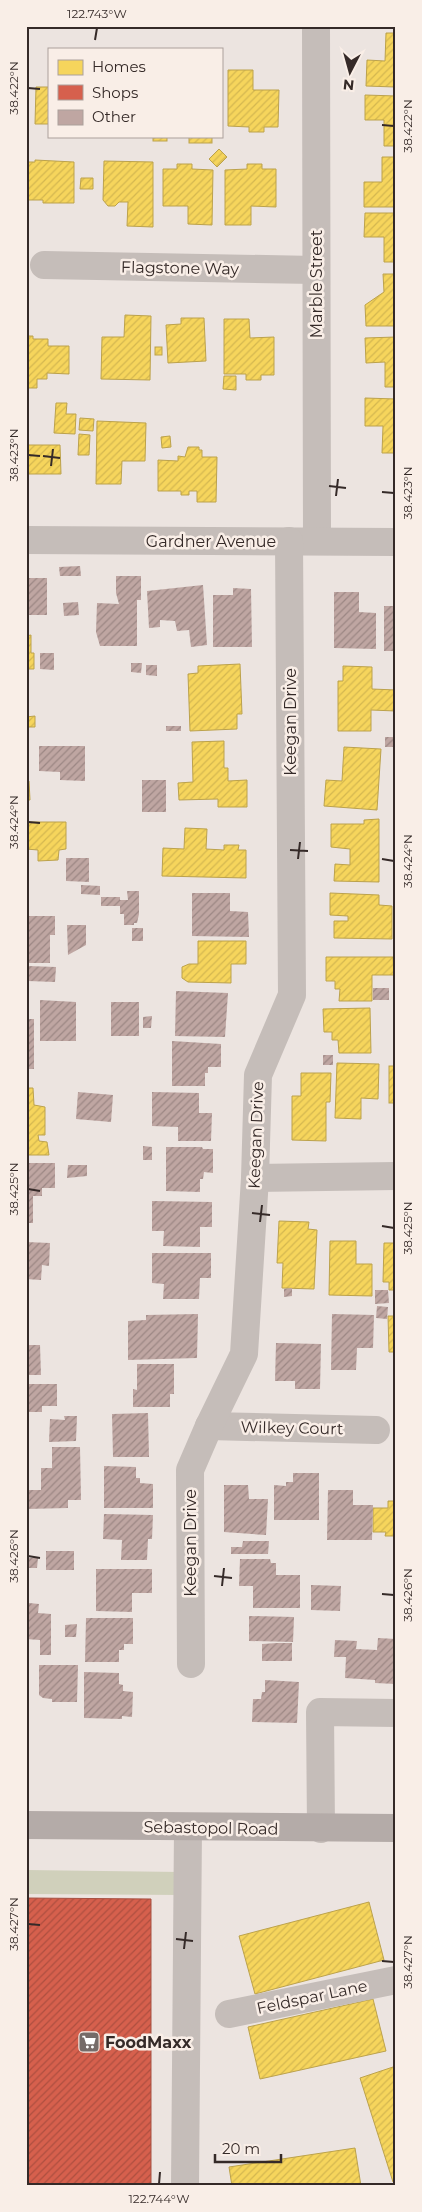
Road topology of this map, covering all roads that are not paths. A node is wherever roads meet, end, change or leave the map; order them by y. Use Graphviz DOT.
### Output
graph roads {
  1 [pos="316,26"];
  2 [pos="44,265"];
  3 [pos="315,270"];
  4 [pos="26,540"];
  5 [pos="289,541"];
  6 [pos="317,541"];
  7 [pos="396,542"];
  8 [pos="386,1175"];
  9 [pos="255,1178"];
  10 [pos="209,1426"];
  11 [pos="376,1430"];
  12 [pos="191,1664"];
  13 [pos="396,1713"];
  14 [pos="26,1825"];
  15 [pos="188,1828"];
  16 [pos="396,1828"];
  17 [pos="321,1829"];
  18 [pos="396,1980"];
  19 [pos="229,2014"];
  20 [pos="186,2186"];
  1 -- 3 [label="street, Marble Street"];
  2 -- 3 [label="street, Flagstone Way"];
  3 -- 6 [label="street, Marble Street"];
  4 -- 5 [label="street, Gardner Avenue"];
  5 -- 6 [label="street, Gardner Avenue"];
  5 -- 9 [label="street, Keegan Drive"];
  6 -- 7 [label="street, Gardner Avenue"];
  8 -- 9 [label="street"];
  9 -- 10 [label="street, Keegan Drive"];
  10 -- 11 [label="street, Wilkey Court"];
  10 -- 12 [label="street, Keegan Drive"];
  13 -- 17 [label="street"];
  14 -- 15 [label="main road, Sebastopol Road"];
  15 -- 17 [label="main road, Sebastopol Road"];
  15 -- 20 [label="street"];
  16 -- 17 [label="main road, Sebastopol Road"];
  18 -- 19 [label="street, Feldspar Lane"];
}
